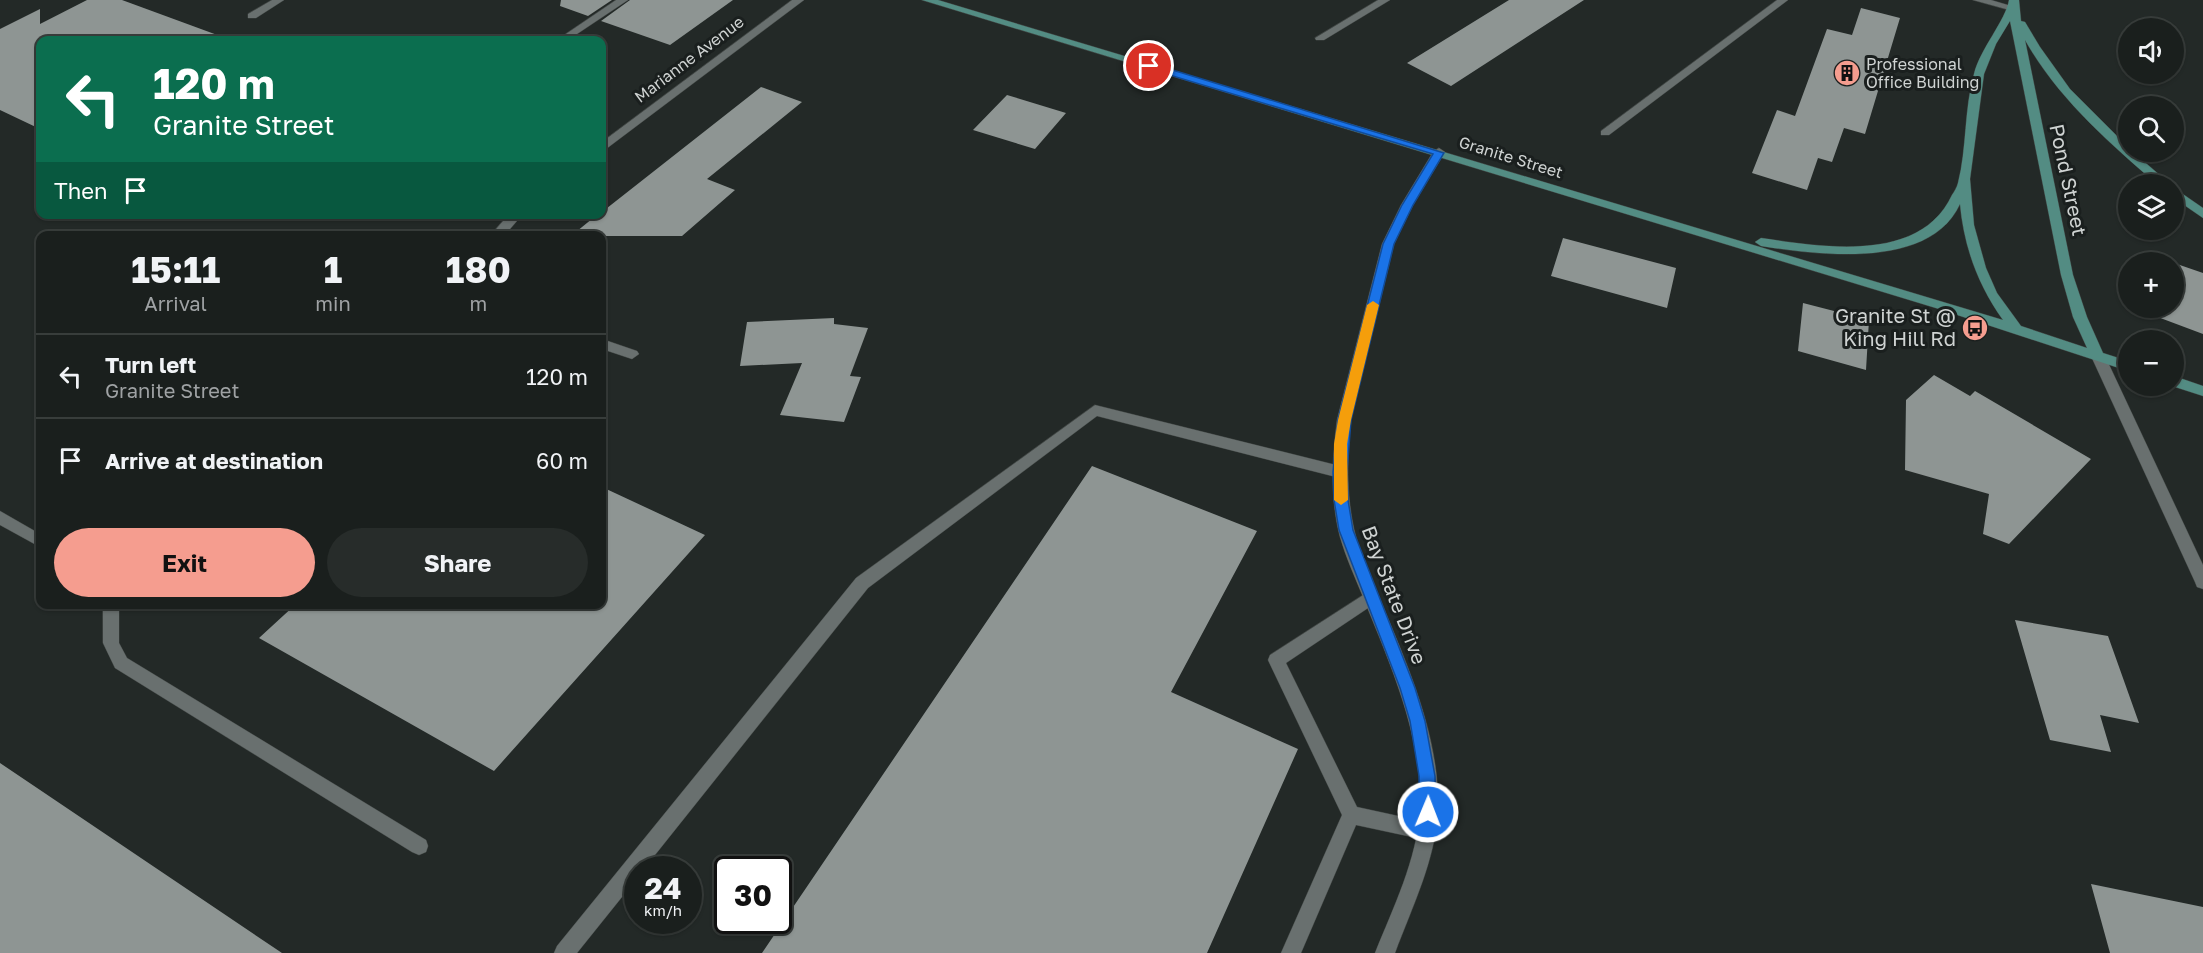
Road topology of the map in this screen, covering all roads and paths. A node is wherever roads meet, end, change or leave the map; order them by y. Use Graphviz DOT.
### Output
graph roads {
  1 [pos="279,0"];
  2 [pos="623,0"];
  3 [pos="799,0"];
  4 [pos="927,0"];
  5 [pos="1385,0"];
  6 [pos="1784,0"];
  7 [pos="1978,0"];
  8 [pos="2013,4"];
  9 [pos="252,16"];
  10 [pos="568,36"];
  11 [pos="1320,38"];
  12 [pos="1605,134"];
  13 [pos="606,144"];
  14 [pos="1439,153"];
  15 [pos="2152,174"];
  16 [pos="1964,179"];
  17 [pos="2184,200"];
  18 [pos="2203,214"];
  19 [pos="512,219"];
  20 [pos="1690,228"];
  21 [pos="501,231"];
  22 [pos="2016,329"];
  23 [pos="606,345"];
  24 [pos="632,354"];
  25 [pos="2098,356"];
  26 [pos="2118,363"];
  27 [pos="2184,384"];
  28 [pos="2203,391"];
  29 [pos="1340,472"];
  30 [pos="0,517"];
  31 [pos="36,539"];
  32 [pos="2203,582"];
  33 [pos="1371,597"];
  34 [pos="111,609"];
  35 [pos="1351,815"];
  36 [pos="1426,831"];
  37 [pos="419,846"];
  38 [pos="564,953"];
  39 [pos="1291,953"];
  40 [pos="1386,953"];
  1 -- 9 [label="street"];
  2 -- 10 [label="street"];
  3 -- 13 [label="street, Marianne Avenue"];
  4 -- 14 [label="main road, Granite Street"];
  5 -- 11 [label="street"];
  6 -- 12 [label="street"];
  7 -- 8 [label="street"];
  8 -- 15 [label="main road"];
  8 -- 16 [label="main road"];
  8 -- 25 [label="main road, Pond Street"];
  14 -- 20 [label="main road, Granite Street"];
  14 -- 29 [label="street, Bay State Drive"];
  16 -- 20 [label="main road"];
  16 -- 22 [label="main road"];
  17 -- 18 [label="main road"];
  19 -- 21 [label="street"];
  20 -- 22 [label="main road, Granite Street"];
  22 -- 25 [label="main road"];
  23 -- 24 [label="street"];
  25 -- 26 [label="main road"];
  25 -- 32 [label="street"];
  27 -- 28 [label="main road"];
  29 -- 33 [label="street, Bay State Drive"];
  29 -- 38 [label="street"];
  30 -- 31 [label="street"];
  33 -- 35 [label="street"];
  33 -- 36 [label="street, Bay State Drive"];
  34 -- 37 [label="street"];
  35 -- 36 [label="street"];
  35 -- 39 [label="street"];
  36 -- 40 [label="street, Bay State Drive"];
}
